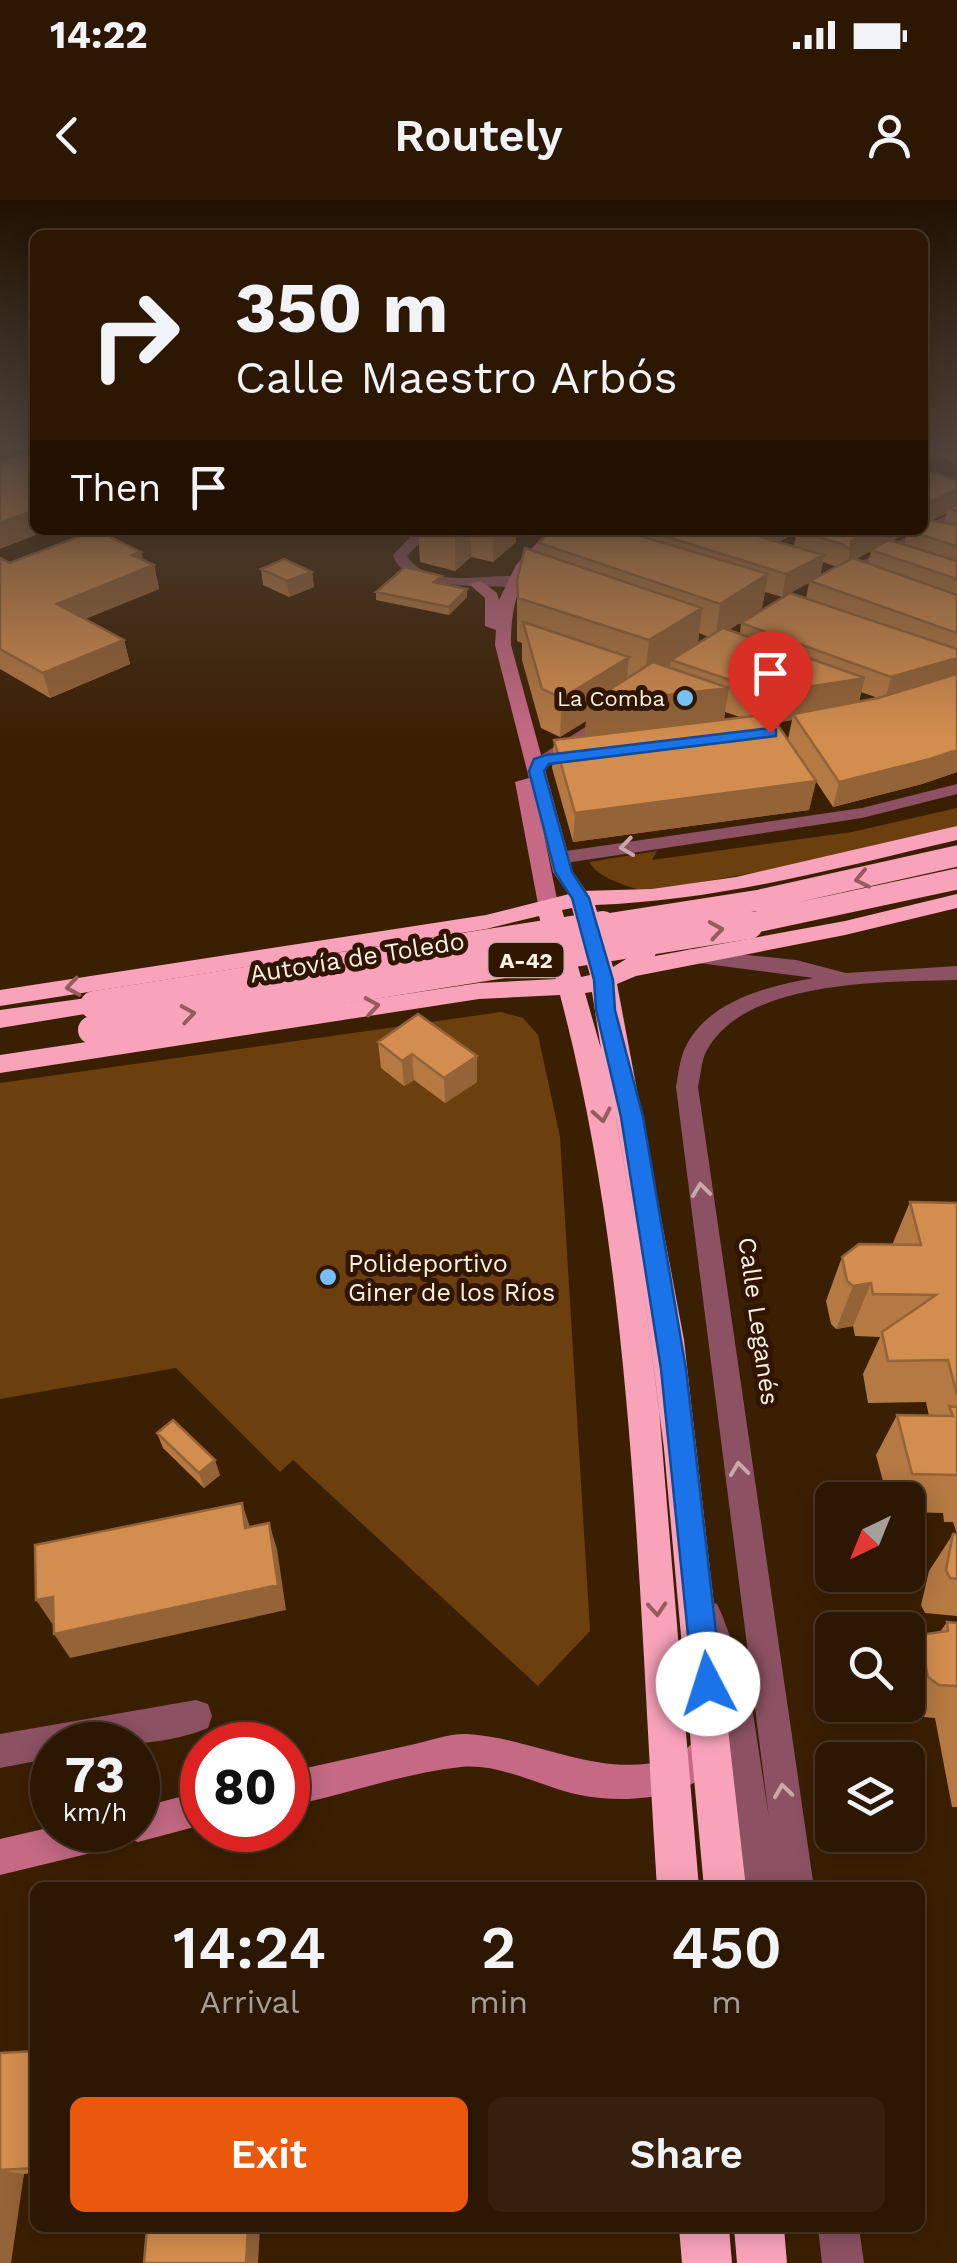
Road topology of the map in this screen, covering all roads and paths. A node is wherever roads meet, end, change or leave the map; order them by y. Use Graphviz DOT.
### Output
graph roads {
  1 [pos="407,546"];
  2 [pos="547,546"];
  3 [pos="902,546"];
  4 [pos="845,576"];
  5 [pos="511,579"];
  6 [pos="476,584"];
  7 [pos="562,592"];
  8 [pos="504,645"];
  9 [pos="521,651"];
  10 [pos="624,707"];
  11 [pos="589,756"];
  12 [pos="541,766"];
  13 [pos="957,789"];
  14 [pos="811,794"];
  15 [pos="828,819"];
  16 [pos="957,833"];
  17 [pos="957,856"];
  18 [pos="559,858"];
  19 [pos="957,879"];
  20 [pos="580,898"];
  21 [pos="615,899"];
  22 [pos="957,901"];
  23 [pos="548,904"];
  24 [pos="514,916"];
  25 [pos="690,956"];
  26 [pos="957,973"];
  27 [pos="859,980"];
  28 [pos="589,982"];
  29 [pos="0,998"];
  30 [pos="93,1018"];
  31 [pos="0,1020"];
  32 [pos="0,1044"];
  33 [pos="0,1064"];
  34 [pos="698,1595"];
  35 [pos="196,1716"];
  36 [pos="712,1745"];
  37 [pos="0,1752"];
  38 [pos="667,1777"];
  39 [pos="310,1783"];
  40 [pos="30,1850"];
  41 [pos="0,1857"];
  42 [pos="677,1882"];
  43 [pos="724,1882"];
  44 [pos="761,1882"];
  45 [pos="795,1882"];
  46 [pos="704,2232"];
  47 [pos="758,2232"];
  48 [pos="839,2232"];
  49 [pos="706,2263"];
  50 [pos="762,2263"];
  51 [pos="843,2263"];
  1 -- 6 [label="street"];
  2 -- 5 [label="street"];
  3 -- 4 [label="street"];
  5 -- 6 [label="street"];
  5 -- 7 [label="street"];
  5 -- 8 [label="street"];
  6 -- 23 [label="street"];
  8 -- 9 [label="street"];
  8 -- 12 [label="street"];
  10 -- 12 [label="street"];
  11 -- 12 [label="street"];
  12 -- 18 [label="street"];
  13 -- 15 [label="street"];
  14 -- 15 [label="street"];
  15 -- 18 [label="street, one-way"];
  16 -- 21 [label="highway"];
  17 -- 30 [label="highway, Autovía de Toledo / A-42, one-way, bridge"];
  18 -- 20 [label="street"];
  30 -- 19 [label="highway, Autovía de Toledo / A-42, one-way, bridge"];
  20 -- 21 [label="highway"];
  20 -- 23 [label="highway"];
  20 -- 28 [label="highway"];
  21 -- 28 [label="highway"];
  22 -- 25 [label="highway"];
  23 -- 24 [label="highway"];
  23 -- 28 [label="highway"];
  24 -- 28 [label="highway"];
  24 -- 29 [label="highway, one-way"];
  25 -- 27 [label="street"];
  25 -- 28 [label="highway"];
  26 -- 27 [label="street, Calle Leganés"];
  45 -- 27 [label="street, Calle Leganés, one-way"];
  33 -- 28 [label="highway, one-way"];
  28 -- 34 [label="highway"];
  28 -- 38 [label="highway, one-way"];
  30 -- 31 [label="highway, Autovía de Toledo / A-42"];
  30 -- 32 [label="highway, Autovía de Toledo / A-42"];
  34 -- 36 [label="highway"];
  34 -- 44 [label="street"];
  35 -- 37 [label="street"];
  36 -- 38 [label="street"];
  36 -- 43 [label="highway"];
  38 -- 39 [label="street"];
  38 -- 42 [label="highway"];
  40 -- 41 [label="street"];
  46 -- 49 [label="highway"];
  47 -- 50 [label="highway"];
  48 -- 51 [label="street"];
}
